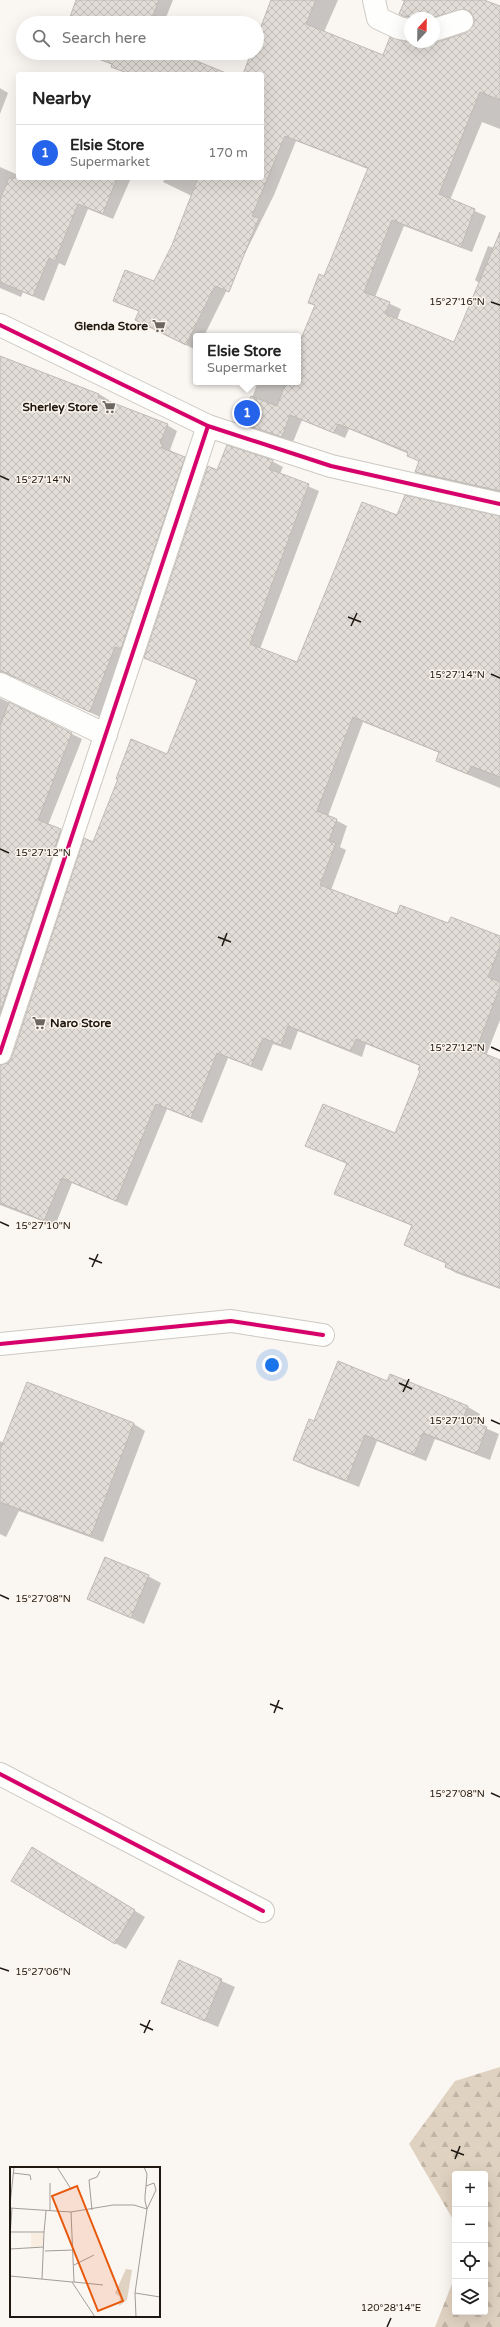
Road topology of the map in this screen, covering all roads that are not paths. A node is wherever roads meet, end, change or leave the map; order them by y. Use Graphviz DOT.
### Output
graph roads {
  1 [pos="374,0"];
  2 [pos="462,21"];
  3 [pos="440,28"];
  4 [pos="404,29"];
  5 [pos="0,325"];
  6 [pos="208,426"];
  7 [pos="500,504"];
  8 [pos="0,684"];
  9 [pos="106,735"];
  10 [pos="0,1052"];
  11 [pos="323,1335"];
  12 [pos="0,1344"];
  13 [pos="0,1774"];
  14 [pos="263,1910"];
  1 -- 4 [label="street"];
  2 -- 3 [label="street"];
  5 -- 6 [label="street"];
  6 -- 7 [label="street"];
  6 -- 9 [label="street"];
  8 -- 9 [label="street"];
  9 -- 10 [label="street"];
  11 -- 12 [label="street"];
  13 -- 14 [label="street"];
}
